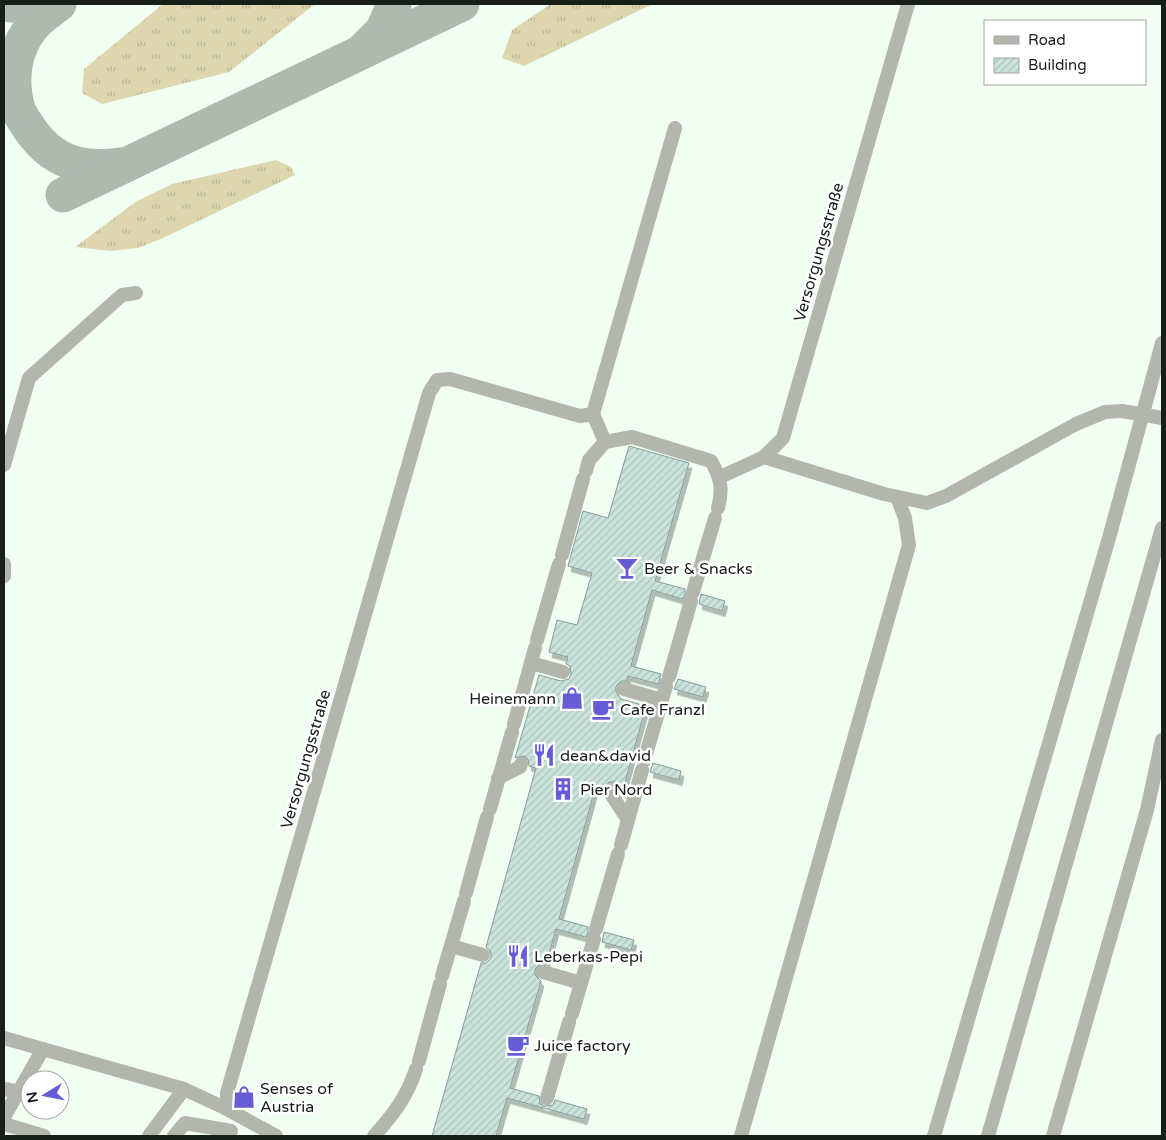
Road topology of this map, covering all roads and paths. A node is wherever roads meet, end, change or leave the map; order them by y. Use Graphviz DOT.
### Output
graph roads {
  1 [pos="908,4"];
  2 [pos="675,128"];
  3 [pos="136,293"];
  4 [pos="1162,342"];
  5 [pos="594,414"];
  6 [pos="1142,414"];
  7 [pos="1162,418"];
  8 [pos="605,442"];
  9 [pos="764,457"];
  10 [pos="4,465"];
  11 [pos="720,477"];
  12 [pos="897,496"];
  13 [pos="1162,528"];
  14 [pos="4,564"];
  15 [pos="4,576"];
  16 [pos="531,663"];
  17 [pos="563,672"];
  18 [pos="624,689"];
  19 [pos="662,700"];
  20 [pos="1162,740"];
  21 [pos="521,764"];
  22 [pos="498,778"];
  23 [pos="612,790"];
  24 [pos="628,820"];
  25 [pos="450,946"];
  26 [pos="483,955"];
  27 [pos="543,972"];
  28 [pos="581,983"];
  29 [pos="4,1038"];
  30 [pos="43,1049"];
  31 [pos="32,1070"];
  32 [pos="4,1089"];
  33 [pos="184,1089"];
  34 [pos="20,1092"];
  35 [pos="548,1098"];
  36 [pos="227,1109"];
  37 [pos="4,1117"];
  38 [pos="4,1124"];
  39 [pos="388,1130"];
  40 [pos="231,1134"];
  41 [pos="44,1136"];
  42 [pos="149,1136"];
  43 [pos="174,1136"];
  44 [pos="276,1136"];
  45 [pos="374,1136"];
  46 [pos="741,1136"];
  47 [pos="934,1136"];
  48 [pos="988,1136"];
  49 [pos="1053,1136"];
  1 -- 9 [label="lane, Versorgungsstraße"];
  2 -- 5 [label="lane"];
  3 -- 10 [label="lane"];
  4 -- 6 [label="lane"];
  5 -- 8 [label="lane"];
  5 -- 36 [label="lane, Versorgungsstraße"];
  6 -- 7 [label="lane"];
  6 -- 12 [label="lane"];
  6 -- 47 [label="lane"];
  8 -- 11 [label="lane"];
  8 -- 16 [label="lane"];
  9 -- 11 [label="lane, Versorgungsstraße"];
  9 -- 12 [label="lane"];
  11 -- 19 [label="lane"];
  12 -- 46 [label="lane"];
  13 -- 48 [label="lane"];
  14 -- 15 [label="lane"];
  16 -- 17 [label="lane"];
  16 -- 22 [label="lane"];
  18 -- 19 [label="lane"];
  19 -- 24 [label="lane"];
  20 -- 49 [label="lane"];
  21 -- 22 [label="lane"];
  22 -- 25 [label="lane"];
  23 -- 24 [label="lane"];
  24 -- 28 [label="lane"];
  25 -- 26 [label="lane"];
  25 -- 39 [label="lane"];
  27 -- 28 [label="lane"];
  28 -- 35 [label="lane"];
  29 -- 30 [label="lane"];
  30 -- 31 [label="lane"];
  30 -- 33 [label="lane"];
  32 -- 34 [label="lane"];
  33 -- 36 [label="lane"];
  33 -- 42 [label="lane"];
  34 -- 37 [label="lane"];
  36 -- 40 [label="lane"];
  36 -- 44 [label="lane"];
  38 -- 41 [label="lane"];
  39 -- 45 [label="lane"];
  40 -- 43 [label="lane"];
}
